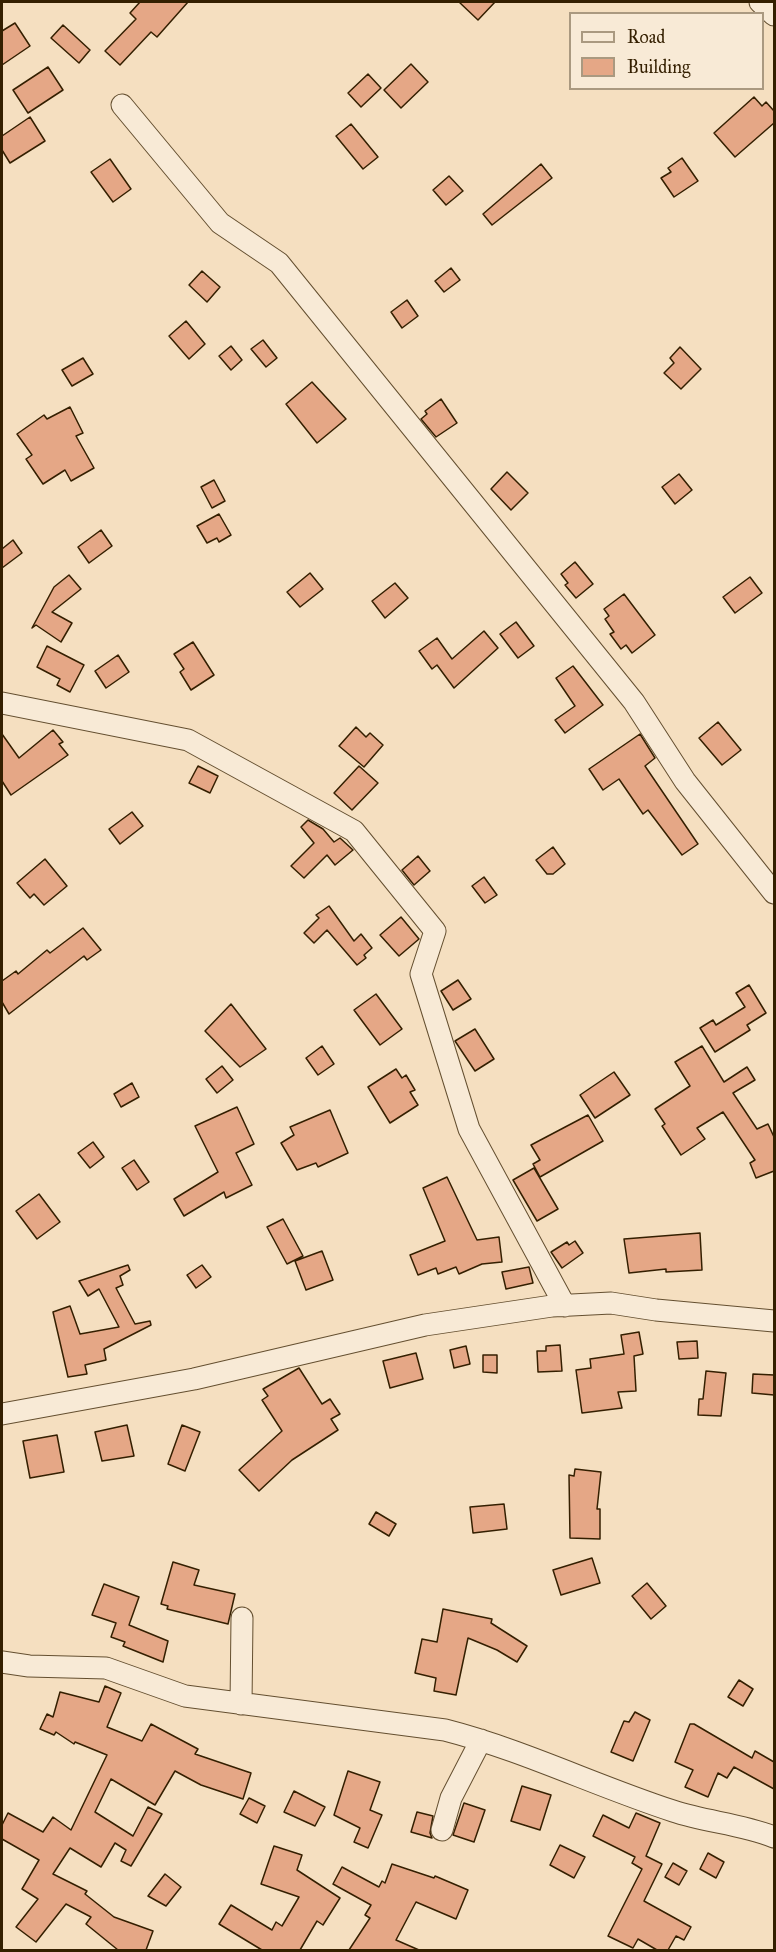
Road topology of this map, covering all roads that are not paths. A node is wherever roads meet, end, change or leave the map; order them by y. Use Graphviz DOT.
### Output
graph roads {
  1 [pos="759,2"];
  2 [pos="774,15"];
  3 [pos="122,105"];
  4 [pos="2,703"];
  5 [pos="774,893"];
  6 [pos="564,1306"];
  7 [pos="774,1321"];
  8 [pos="2,1414"];
  9 [pos="242,1618"];
  10 [pos="2,1662"];
  11 [pos="241,1704"];
  12 [pos="481,1740"];
  13 [pos="442,1830"];
  14 [pos="774,1837"];
  1 -- 2 [label="street"];
  3 -- 5 [label="street"];
  4 -- 6 [label="street"];
  6 -- 7 [label="street"];
  6 -- 8 [label="street"];
  9 -- 11 [label="street"];
  10 -- 11 [label="street"];
  11 -- 12 [label="street"];
  12 -- 13 [label="street"];
  12 -- 14 [label="street"];
}
